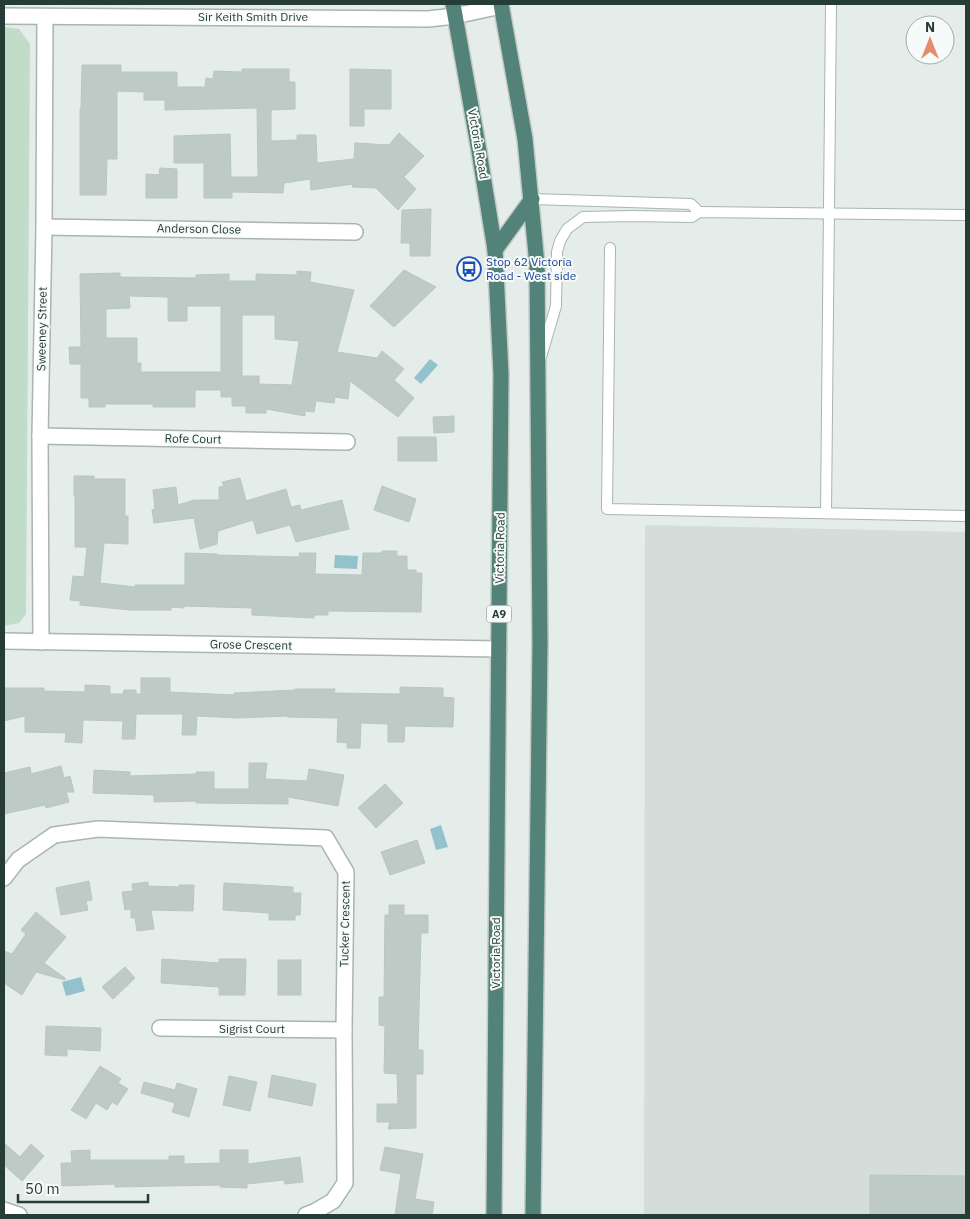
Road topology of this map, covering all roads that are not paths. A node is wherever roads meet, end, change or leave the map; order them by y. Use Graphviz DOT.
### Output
graph roads {
  1 [pos="831,4"];
  2 [pos="501,5"];
  3 [pos="204,10"];
  4 [pos="454,10"];
  5 [pos="4,16"];
  6 [pos="45,16"];
  7 [pos="532,199"];
  8 [pos="699,212"];
  9 [pos="829,213"];
  10 [pos="966,215"];
  11 [pos="44,226"];
  12 [pos="354,232"];
  13 [pos="610,248"];
  14 [pos="495,250"];
  15 [pos="538,368"];
  16 [pos="40,436"];
  17 [pos="347,442"];
  18 [pos="826,513"];
  19 [pos="966,516"];
  20 [pos="4,641"];
  21 [pos="41,642"];
  22 [pos="499,649"];
  23 [pos="4,878"];
  24 [pos="160,1028"];
  25 [pos="344,1030"];
  26 [pos="4,1210"];
  27 [pos="18,1215"];
  28 [pos="306,1215"];
  29 [pos="494,1215"];
  30 [pos="533,1215"];
  1 -- 9 [label="lane"];
  2 -- 4 [label="street, Sir Keith Smith Drive"];
  2 -- 7 [label="highway"];
  3 -- 4 [label="street, Sir Keith Smith Drive"];
  3 -- 6 [label="street, Sir Keith Smith Drive"];
  4 -- 14 [label="highway, Victoria Road / A9"];
  5 -- 6 [label="street, Sir Keith Smith Drive"];
  6 -- 11 [label="street, Sweeney Street"];
  7 -- 8 [label="lane"];
  7 -- 14 [label="highway"];
  7 -- 15 [label="highway"];
  8 -- 9 [label="lane"];
  8 -- 15 [label="lane"];
  9 -- 10 [label="lane"];
  9 -- 18 [label="lane"];
  11 -- 12 [label="street, Anderson Close"];
  11 -- 16 [label="street, Sweeney Street"];
  13 -- 18 [label="lane"];
  14 -- 22 [label="highway, Victoria Road / A9"];
  15 -- 30 [label="highway"];
  16 -- 17 [label="street, Rofe Court"];
  16 -- 21 [label="street, Sweeney Street"];
  18 -- 19 [label="lane"];
  20 -- 21 [label="street, Grose Crescent"];
  21 -- 22 [label="street, Grose Crescent"];
  22 -- 29 [label="highway, Victoria Road / A9"];
  23 -- 25 [label="street, Tucker Crescent"];
  24 -- 25 [label="street, Sigrist Court"];
  25 -- 28 [label="street, Tucker Crescent"];
  26 -- 27 [label="street"];
}
